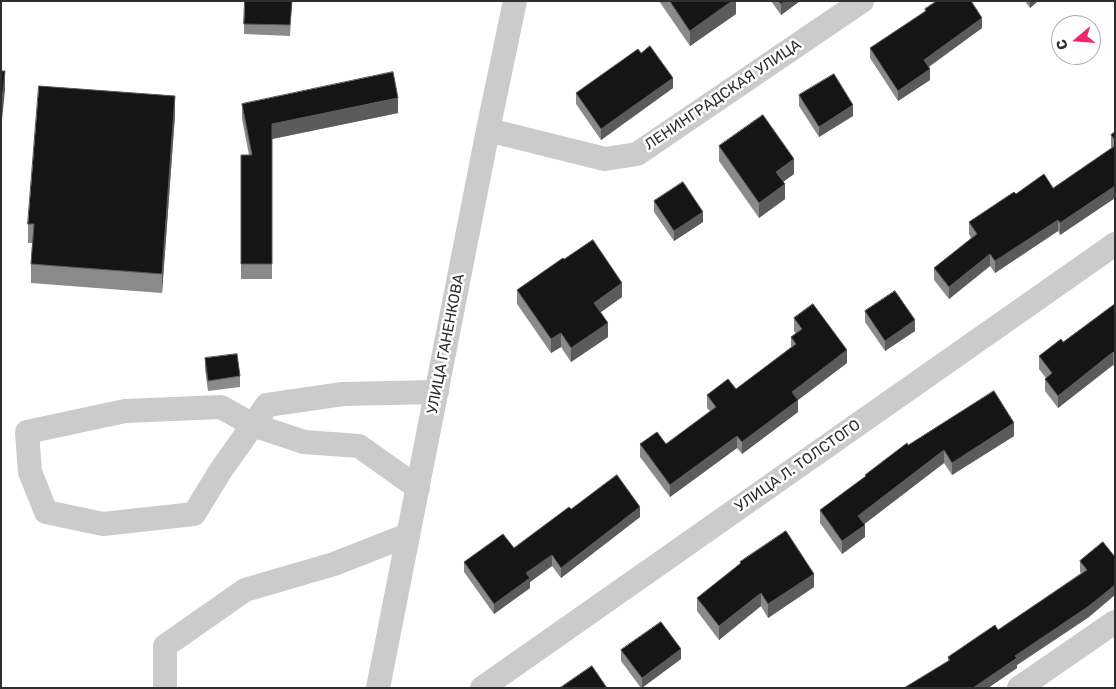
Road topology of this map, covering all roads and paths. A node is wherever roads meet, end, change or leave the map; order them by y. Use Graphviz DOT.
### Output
graph roads {
  1 [pos="515,1"];
  2 [pos="862,1"];
  3 [pos="488,130"];
  4 [pos="1115,244"];
  5 [pos="437,392"];
  6 [pos="253,425"];
  7 [pos="418,488"];
  8 [pos="408,535"];
  9 [pos="1115,622"];
  10 [pos="165,688"];
  11 [pos="378,688"];
  12 [pos="482,688"];
  13 [pos="1018,688"];
  1 -- 3 [label="street, УЛИЦА ГАНЕНКОВА"];
  2 -- 3 [label="street, ЛЕНИНГРАДСКАЯ УЛИЦА"];
  3 -- 5 [label="street, УЛИЦА ГАНЕНКОВА"];
  4 -- 12 [label="street, УЛИЦА Л. ТОЛСТОГО"];
  5 -- 6 [label="street"];
  5 -- 7 [label="street, УЛИЦА ГАНЕНКОВА"];
  6 -- 6 [label="street"];
  6 -- 7 [label="street"];
  7 -- 8 [label="street, УЛИЦА ГАНЕНКОВА"];
  8 -- 10 [label="street"];
  8 -- 11 [label="street, УЛИЦА ГАНЕНКОВА"];
  9 -- 13 [label="street"];
}
